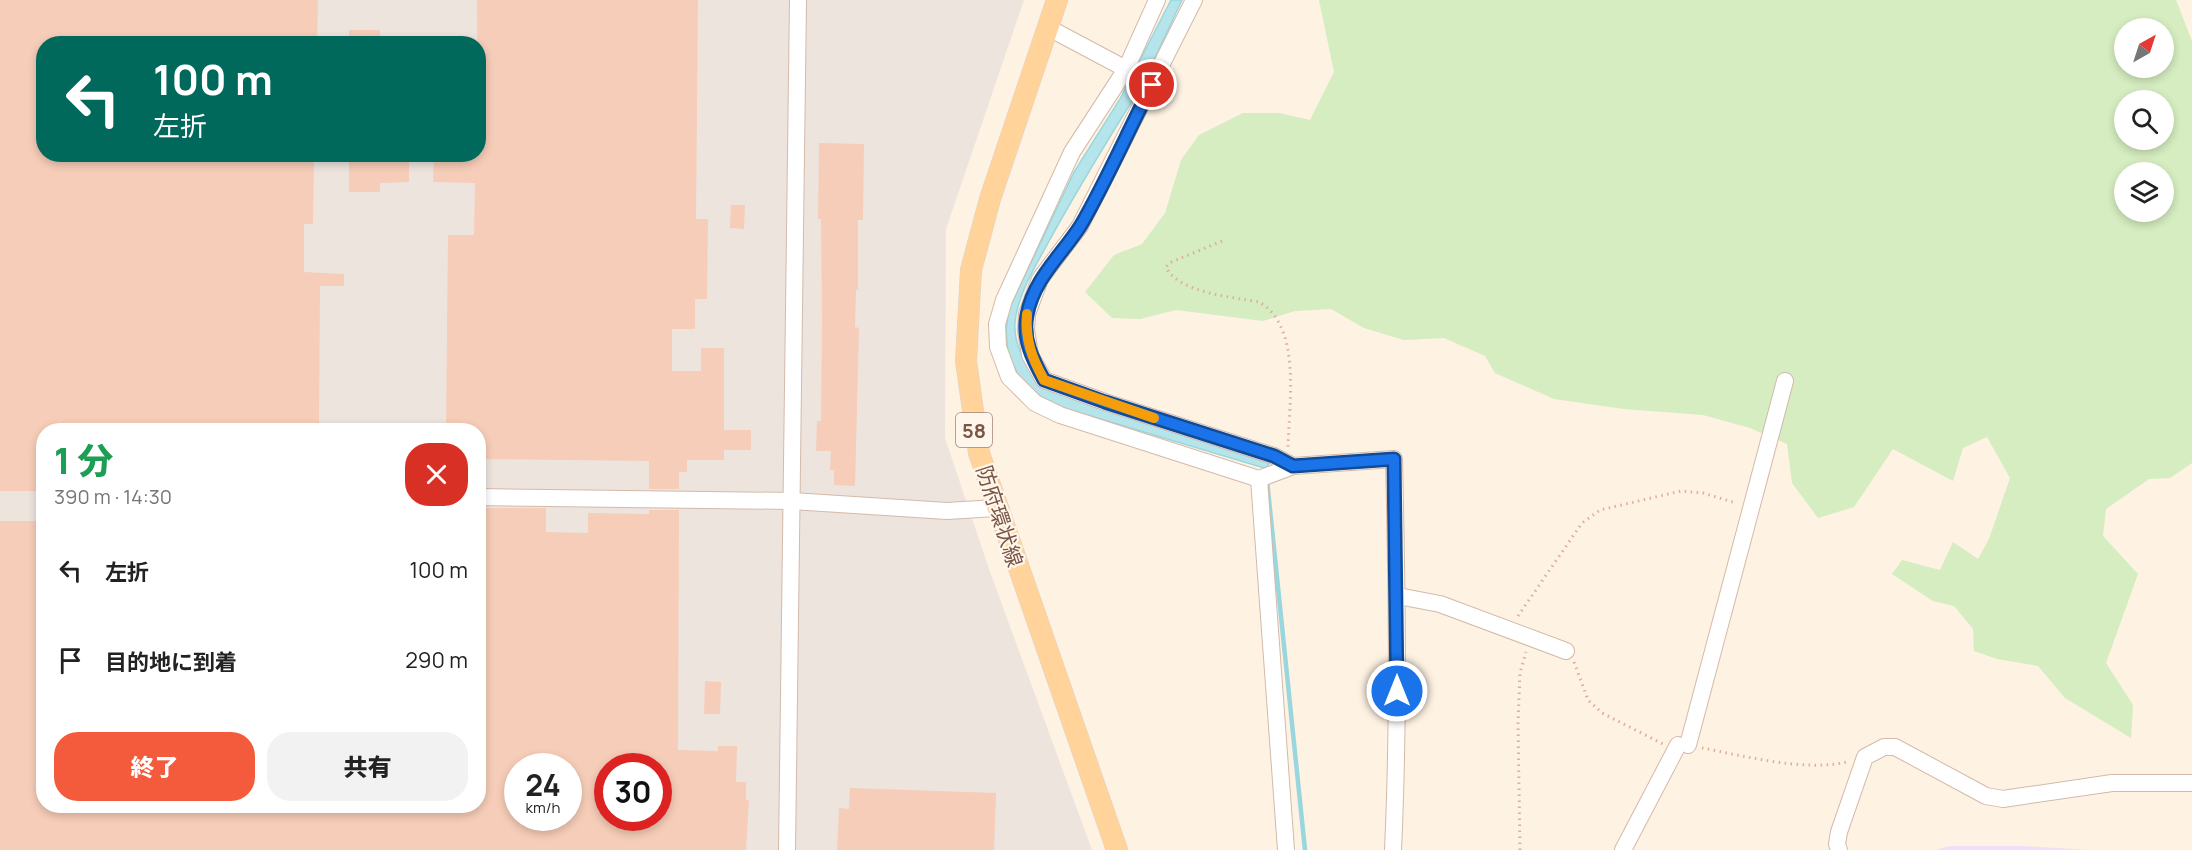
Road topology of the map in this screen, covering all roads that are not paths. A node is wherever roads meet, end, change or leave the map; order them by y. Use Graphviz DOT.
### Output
graph roads {
  1 [pos="798,0"];
  2 [pos="1057,0"];
  3 [pos="1157,0"];
  4 [pos="1194,0"];
  5 [pos="1047,27"];
  6 [pos="1125,69"];
  7 [pos="1785,381"];
  8 [pos="1290,465"];
  9 [pos="1259,479"];
  10 [pos="486,497"];
  11 [pos="792,501"];
  12 [pos="996,508"];
  13 [pos="1398,596"];
  14 [pos="1566,651"];
  15 [pos="2192,783"];
  16 [pos="787,850"];
  17 [pos="1117,850"];
  18 [pos="1286,850"];
  19 [pos="1394,850"];
  20 [pos="1623,850"];
  21 [pos="1839,850"];
  1 -- 11 [label="street"];
  2 -- 5 [label="main road, 防府環状線 / 58"];
  3 -- 6 [label="street"];
  4 -- 8 [label="street"];
  5 -- 6 [label="street"];
  5 -- 12 [label="main road, 防府環状線 / 58"];
  6 -- 9 [label="street"];
  7 -- 20 [label="street"];
  8 -- 9 [label="street"];
  8 -- 13 [label="street"];
  9 -- 18 [label="street"];
  10 -- 11 [label="street"];
  11 -- 12 [label="street"];
  11 -- 16 [label="street"];
  12 -- 17 [label="main road, 防府環状線 / 58"];
  13 -- 14 [label="street"];
  13 -- 19 [label="street"];
  15 -- 21 [label="street"];
}
